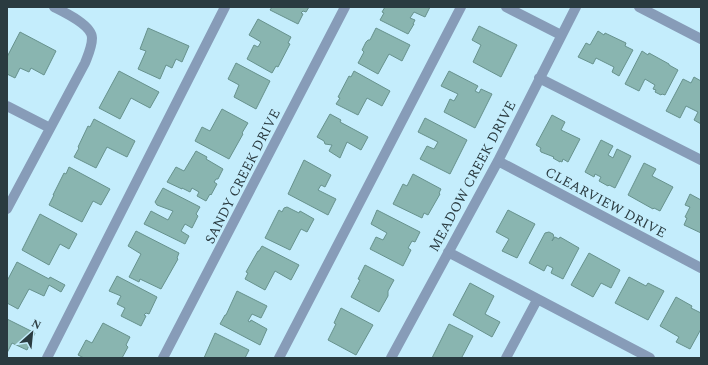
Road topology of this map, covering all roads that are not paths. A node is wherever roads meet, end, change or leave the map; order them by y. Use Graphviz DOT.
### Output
graph roads {
  1 [pos="54,7"];
  2 [pos="225,7"];
  3 [pos="345,7"];
  4 [pos="461,7"];
  5 [pos="506,7"];
  6 [pos="576,7"];
  7 [pos="639,7"];
  8 [pos="561,35"];
  9 [pos="701,39"];
  10 [pos="539,78"];
  11 [pos="7,106"];
  12 [pos="50,128"];
  13 [pos="701,160"];
  14 [pos="498,161"];
  15 [pos="7,209"];
  16 [pos="448,252"];
  17 [pos="701,268"];
  18 [pos="537,300"];
  19 [pos="47,358"];
  20 [pos="163,358"];
  21 [pos="278,358"];
  22 [pos="391,358"];
  23 [pos="506,358"];
  24 [pos="650,358"];
  1 -- 12 [label="street"];
  2 -- 19 [label="street"];
  3 -- 20 [label="street, SANDY CREEK DRIVE"];
  4 -- 21 [label="street"];
  5 -- 8 [label="street"];
  6 -- 8 [label="street, MEADOW CREEK DRIVE"];
  7 -- 9 [label="street"];
  8 -- 10 [label="street, MEADOW CREEK DRIVE"];
  10 -- 13 [label="street"];
  10 -- 14 [label="street, MEADOW CREEK DRIVE"];
  11 -- 12 [label="street"];
  12 -- 15 [label="street"];
  14 -- 16 [label="street, MEADOW CREEK DRIVE"];
  14 -- 17 [label="street, CLEARVIEW DRIVE"];
  16 -- 18 [label="street"];
  16 -- 22 [label="street, MEADOW CREEK DRIVE"];
  18 -- 23 [label="street"];
  18 -- 24 [label="street"];
}
